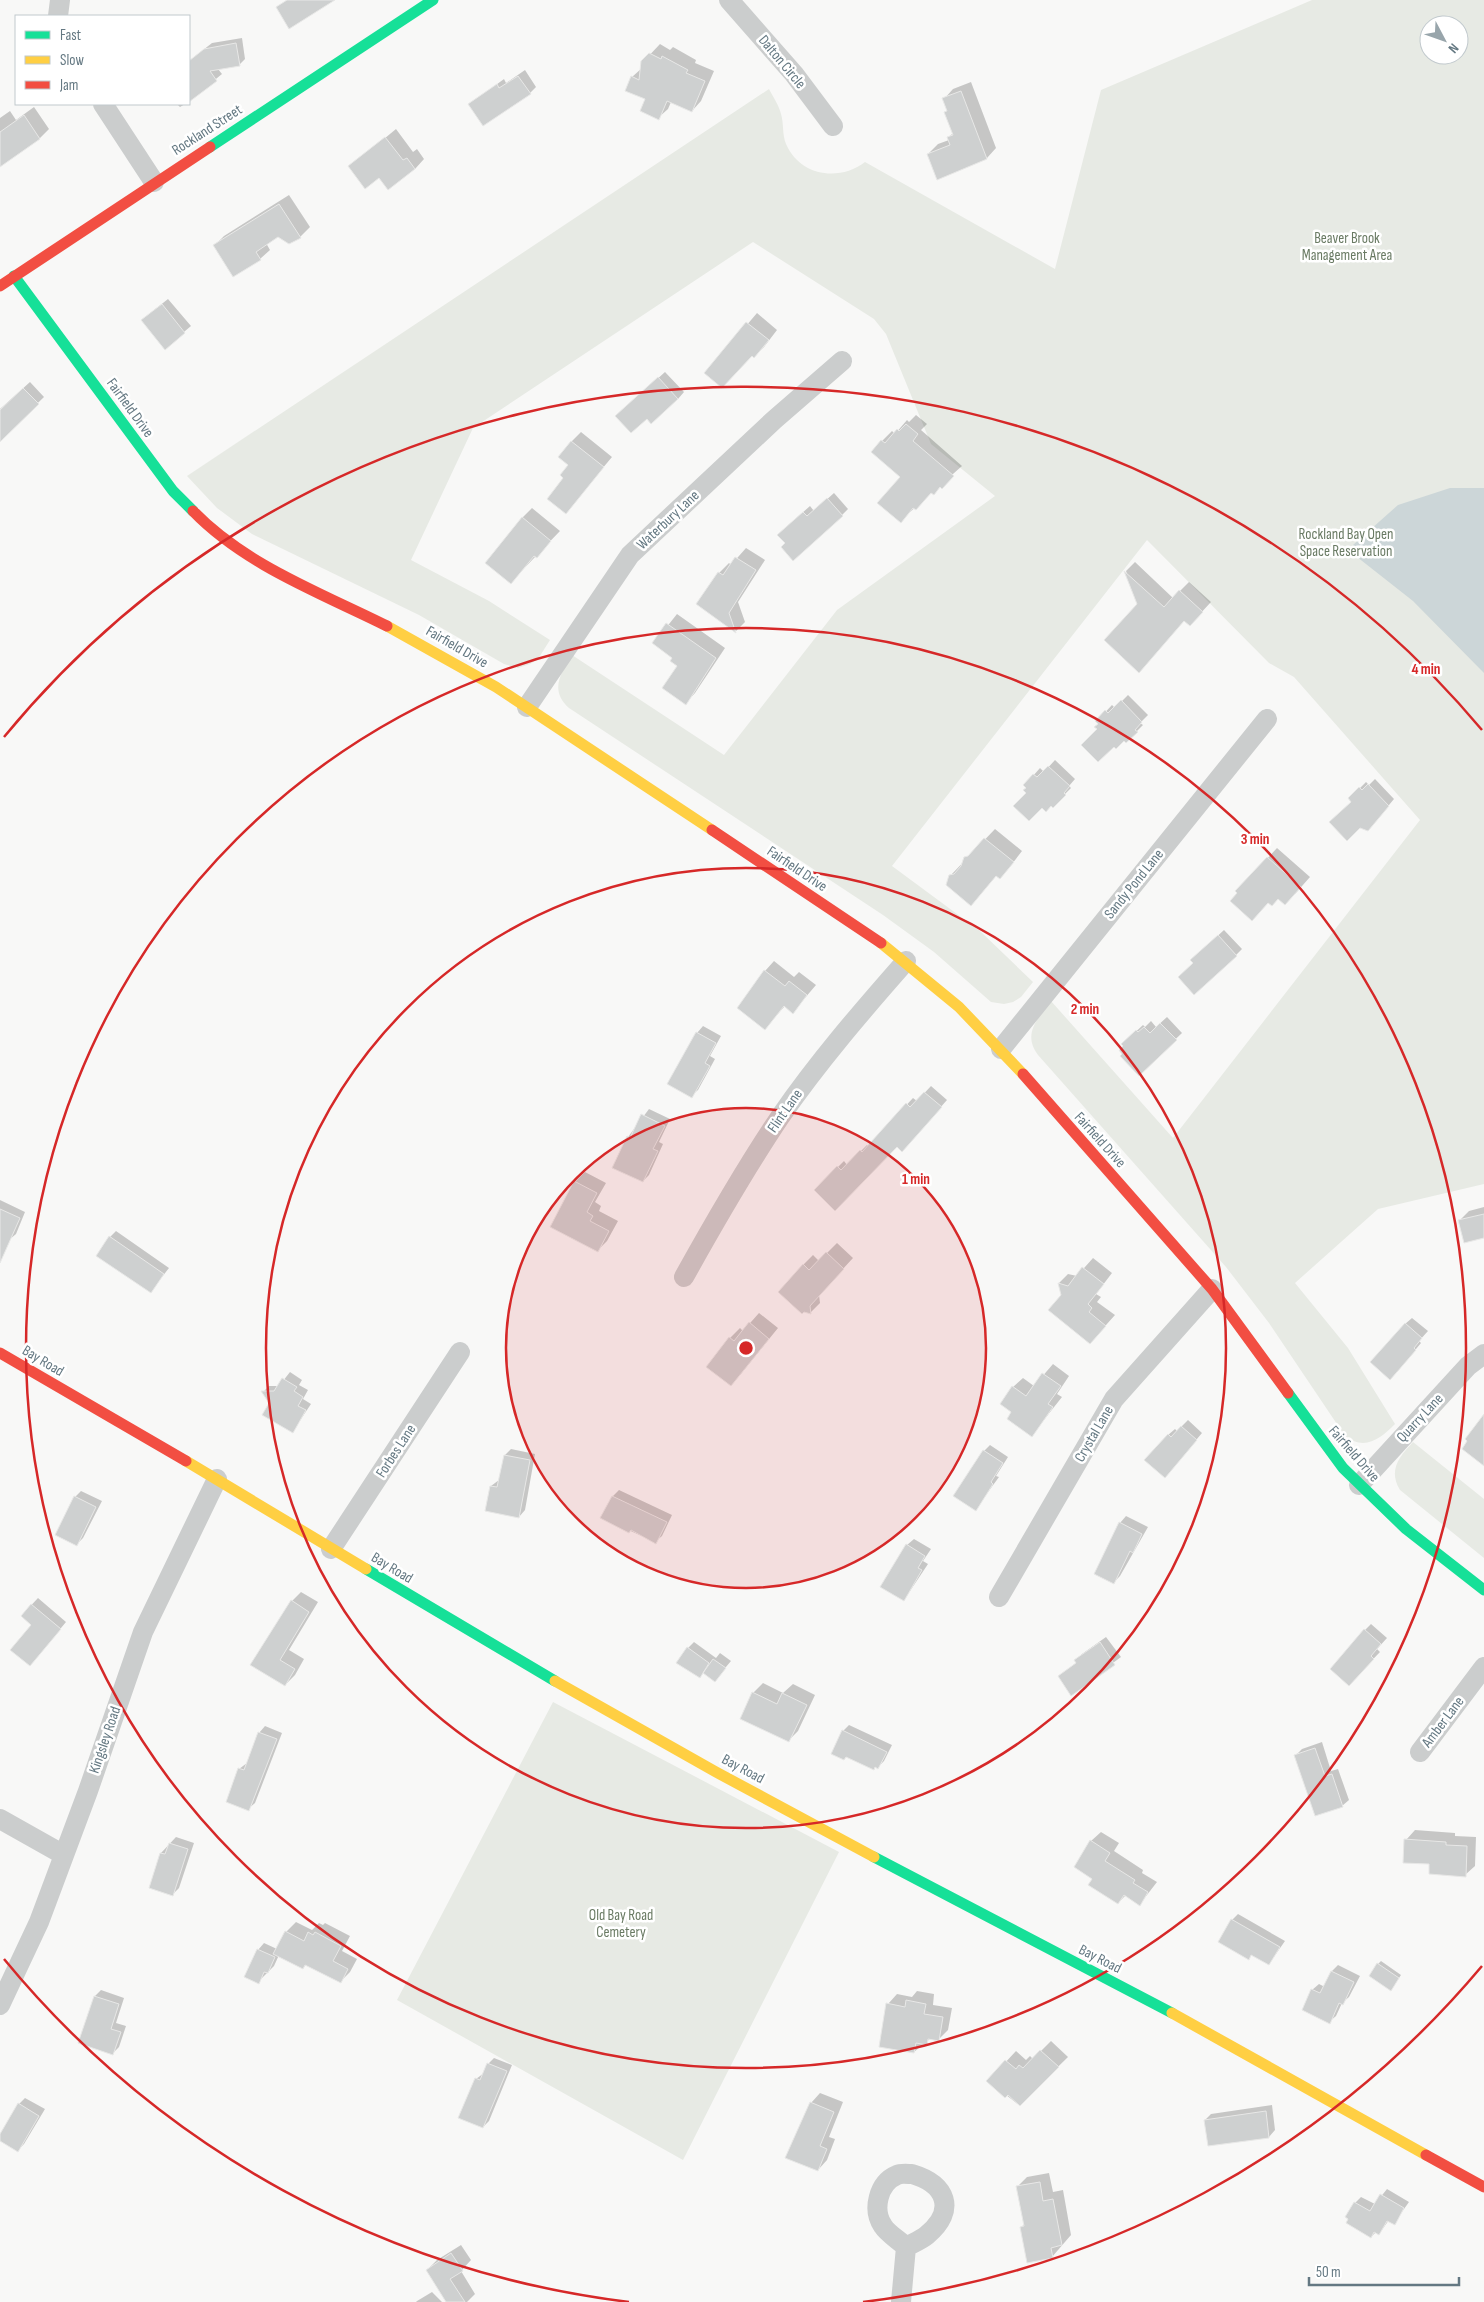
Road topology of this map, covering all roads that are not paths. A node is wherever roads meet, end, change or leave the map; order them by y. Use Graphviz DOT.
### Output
graph roads {
  1 [pos="60,0"];
  2 [pos="433,0"];
  3 [pos="729,0"];
  4 [pos="58,15"];
  5 [pos="104,105"];
  6 [pos="833,126"];
  7 [pos="154,182"];
  8 [pos="14,276"];
  9 [pos="0,286"];
  10 [pos="842,361"];
  11 [pos="527,707"];
  12 [pos="1267,719"];
  13 [pos="906,961"];
  14 [pos="1000,1049"];
  15 [pos="684,1277"];
  16 [pos="1212,1289"];
  17 [pos="460,1352"];
  18 [pos="0,1353"];
  19 [pos="1484,1354"];
  20 [pos="217,1479"];
  21 [pos="1359,1485"];
  22 [pos="331,1549"];
  23 [pos="1484,1590"];
  24 [pos="999,1597"];
  25 [pos="1484,1668"];
  26 [pos="1420,1752"];
  27 [pos="0,1819"];
  28 [pos="64,1854"];
  29 [pos="0,2005"];
  30 [pos="1484,2187"];
  31 [pos="906,2247"];
  32 [pos="901,2302"];
  1 -- 4 [label="street"];
  2 -- 7 [label="street, Rockland Street"];
  3 -- 6 [label="street, Dalton Circle"];
  5 -- 7 [label="street"];
  7 -- 8 [label="street, Rockland Street"];
  8 -- 9 [label="street, Rockland Street"];
  8 -- 11 [label="street, Fairfield Drive"];
  10 -- 11 [label="street, Waterbury Lane"];
  11 -- 13 [label="street, Fairfield Drive"];
  12 -- 14 [label="street, Sandy Pond Lane"];
  13 -- 14 [label="street, Fairfield Drive"];
  13 -- 15 [label="street, Flint Lane"];
  14 -- 16 [label="street, Fairfield Drive"];
  16 -- 21 [label="street, Fairfield Drive"];
  16 -- 24 [label="street, Crystal Lane"];
  17 -- 22 [label="street, Forbes Lane"];
  18 -- 20 [label="street, Bay Road"];
  19 -- 21 [label="street, Quarry Lane"];
  20 -- 22 [label="street, Bay Road"];
  20 -- 28 [label="street, Kingsley Road"];
  21 -- 23 [label="street, Fairfield Drive"];
  22 -- 30 [label="street, Bay Road"];
  25 -- 26 [label="street, Amber Lane"];
  27 -- 28 [label="street"];
  28 -- 29 [label="street, Kingsley Road"];
  31 -- 32 [label="street"];
}
